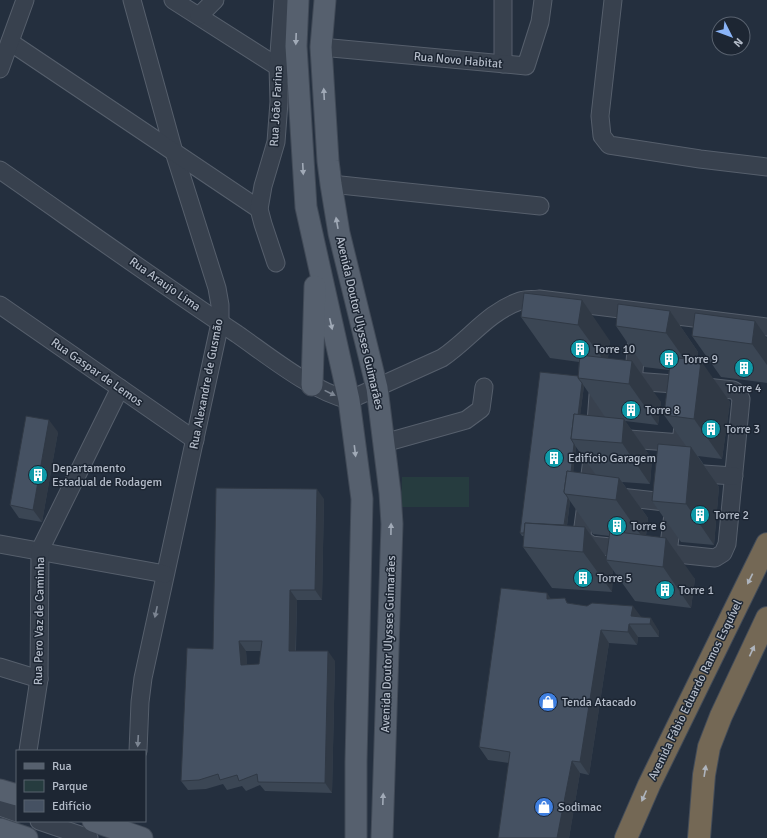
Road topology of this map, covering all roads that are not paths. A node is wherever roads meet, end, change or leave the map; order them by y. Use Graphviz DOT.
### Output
graph roads {
  1 [pos="25,0"];
  2 [pos="132,0"];
  3 [pos="173,0"];
  4 [pos="215,0"];
  5 [pos="283,0"];
  6 [pos="298,0"];
  7 [pos="325,0"];
  8 [pos="503,0"];
  9 [pos="542,0"];
  10 [pos="613,0"];
  11 [pos="199,16"];
  12 [pos="10,42"];
  13 [pos="321,47"];
  14 [pos="503,64"];
  15 [pos="278,67"];
  16 [pos="0,69"];
  17 [pos="298,79"];
  18 [pos="174,152"];
  19 [pos="767,167"];
  20 [pos="0,170"];
  21 [pos="330,184"];
  22 [pos="540,206"];
  23 [pos="259,209"];
  24 [pos="316,255"];
  25 [pos="276,264"];
  26 [pos="0,304"];
  27 [pos="640,312"];
  28 [pos="220,323"];
  29 [pos="767,328"];
  30 [pos="633,381"];
  31 [pos="312,385"];
  32 [pos="688,385"];
  33 [pos="484,387"];
  34 [pos="120,388"];
  35 [pos="377,388"];
  36 [pos="349,400"];
  37 [pos="595,437"];
  38 [pos="195,440"];
  39 [pos="384,443"];
  40 [pos="681,443"];
  41 [pos="679,472"];
  42 [pos="734,476"];
  43 [pos="587,494"];
  44 [pos="675,503"];
  45 [pos="0,544"];
  46 [pos="767,544"];
  47 [pos="40,550"];
  48 [pos="668,552"];
  49 [pos="165,574"];
  50 [pos="767,618"];
  51 [pos="0,666"];
  52 [pos="39,679"];
  53 [pos="28,750"];
  54 [pos="138,750"];
  55 [pos="0,790"];
  56 [pos="16,795"];
  57 [pos="703,797"];
  58 [pos="0,807"];
  59 [pos="16,813"];
  60 [pos="42,822"];
  61 [pos="97,822"];
  62 [pos="0,829"];
  63 [pos="137,831"];
  64 [pos="27,838"];
  65 [pos="88,838"];
  66 [pos="356,838"];
  67 [pos="382,838"];
  68 [pos="626,838"];
  69 [pos="700,838"];
  70 [pos="713,838"];
  1 -- 12 [label="street"];
  2 -- 18 [label="street, Rua Alexandre de Gusmão"];
  3 -- 11 [label="street"];
  4 -- 11 [label="street"];
  5 -- 15 [label="street, Rua João Farina"];
  6 -- 17 [label="main road, one-way"];
  7 -- 13 [label="main road, Avenida Doutor Ulysses Guimarães"];
  8 -- 14 [label="street"];
  9 -- 14 [label="street, Rua Novo Habitat"];
  10 -- 19 [label="street"];
  11 -- 15 [label="street"];
  12 -- 16 [label="street"];
  12 -- 18 [label="street"];
  13 -- 14 [label="street, Rua Novo Habitat"];
  21 -- 13 [label="main road, Avenida Doutor Ulysses Guimarães, one-way"];
  15 -- 17 [label="street"];
  15 -- 23 [label="street, Rua João Farina"];
  17 -- 24 [label="main road, one-way"];
  18 -- 23 [label="street"];
  18 -- 28 [label="street, Rua Alexandre de Gusmão"];
  20 -- 28 [label="street, Rua Araujo Lima"];
  21 -- 22 [label="street"];
  35 -- 21 [label="main road, Avenida Doutor Ulysses Guimarães, one-way"];
  23 -- 25 [label="street"];
  24 -- 31 [label="main road"];
  24 -- 36 [label="main road, one-way"];
  26 -- 34 [label="street, Rua Gaspar de Lemos"];
  27 -- 29 [label="street"];
  27 -- 30 [label="street"];
  27 -- 35 [label="street"];
  28 -- 31 [label="street, Rua Araujo Lima"];
  28 -- 38 [label="street, Rua Alexandre de Gusmão"];
  30 -- 32 [label="street"];
  30 -- 37 [label="street"];
  31 -- 36 [label="street, Rua Araujo Lima, one-way"];
  32 -- 40 [label="street"];
  32 -- 42 [label="street"];
  33 -- 39 [label="street"];
  34 -- 38 [label="street, Rua Gaspar de Lemos"];
  34 -- 47 [label="street, Rua Pero Vaz de Caminha"];
  35 -- 36 [label="street"];
  35 -- 39 [label="main road, Avenida Doutor Ulysses Guimarães"];
  36 -- 66 [label="main road, one-way"];
  37 -- 40 [label="street"];
  37 -- 43 [label="street"];
  38 -- 49 [label="street, Rua Alexandre de Gusmão"];
  67 -- 39 [label="main road, Avenida Doutor Ulysses Guimarães, one-way"];
  40 -- 41 [label="street"];
  41 -- 42 [label="street"];
  41 -- 44 [label="street"];
  42 -- 48 [label="street"];
  43 -- 44 [label="street"];
  43 -- 48 [label="street"];
  44 -- 48 [label="street"];
  45 -- 47 [label="street"];
  46 -- 68 [label="highway, Avenida Fábio Eduardo Ramos Esquível, one-way"];
  47 -- 49 [label="street"];
  47 -- 52 [label="street, Rua Pero Vaz de Caminha"];
  49 -- 54 [label="street, Rua Alexandre de Gusmão, one-way"];
  57 -- 50 [label="highway, one-way"];
  51 -- 52 [label="street"];
  52 -- 53 [label="street, Rua Pero Vaz de Caminha"];
  55 -- 56 [label="main road"];
  57 -- 69 [label="highway"];
  57 -- 70 [label="highway"];
  58 -- 59 [label="street"];
  60 -- 65 [label="street"];
  61 -- 63 [label="main road"];
  62 -- 64 [label="main road"];
}
